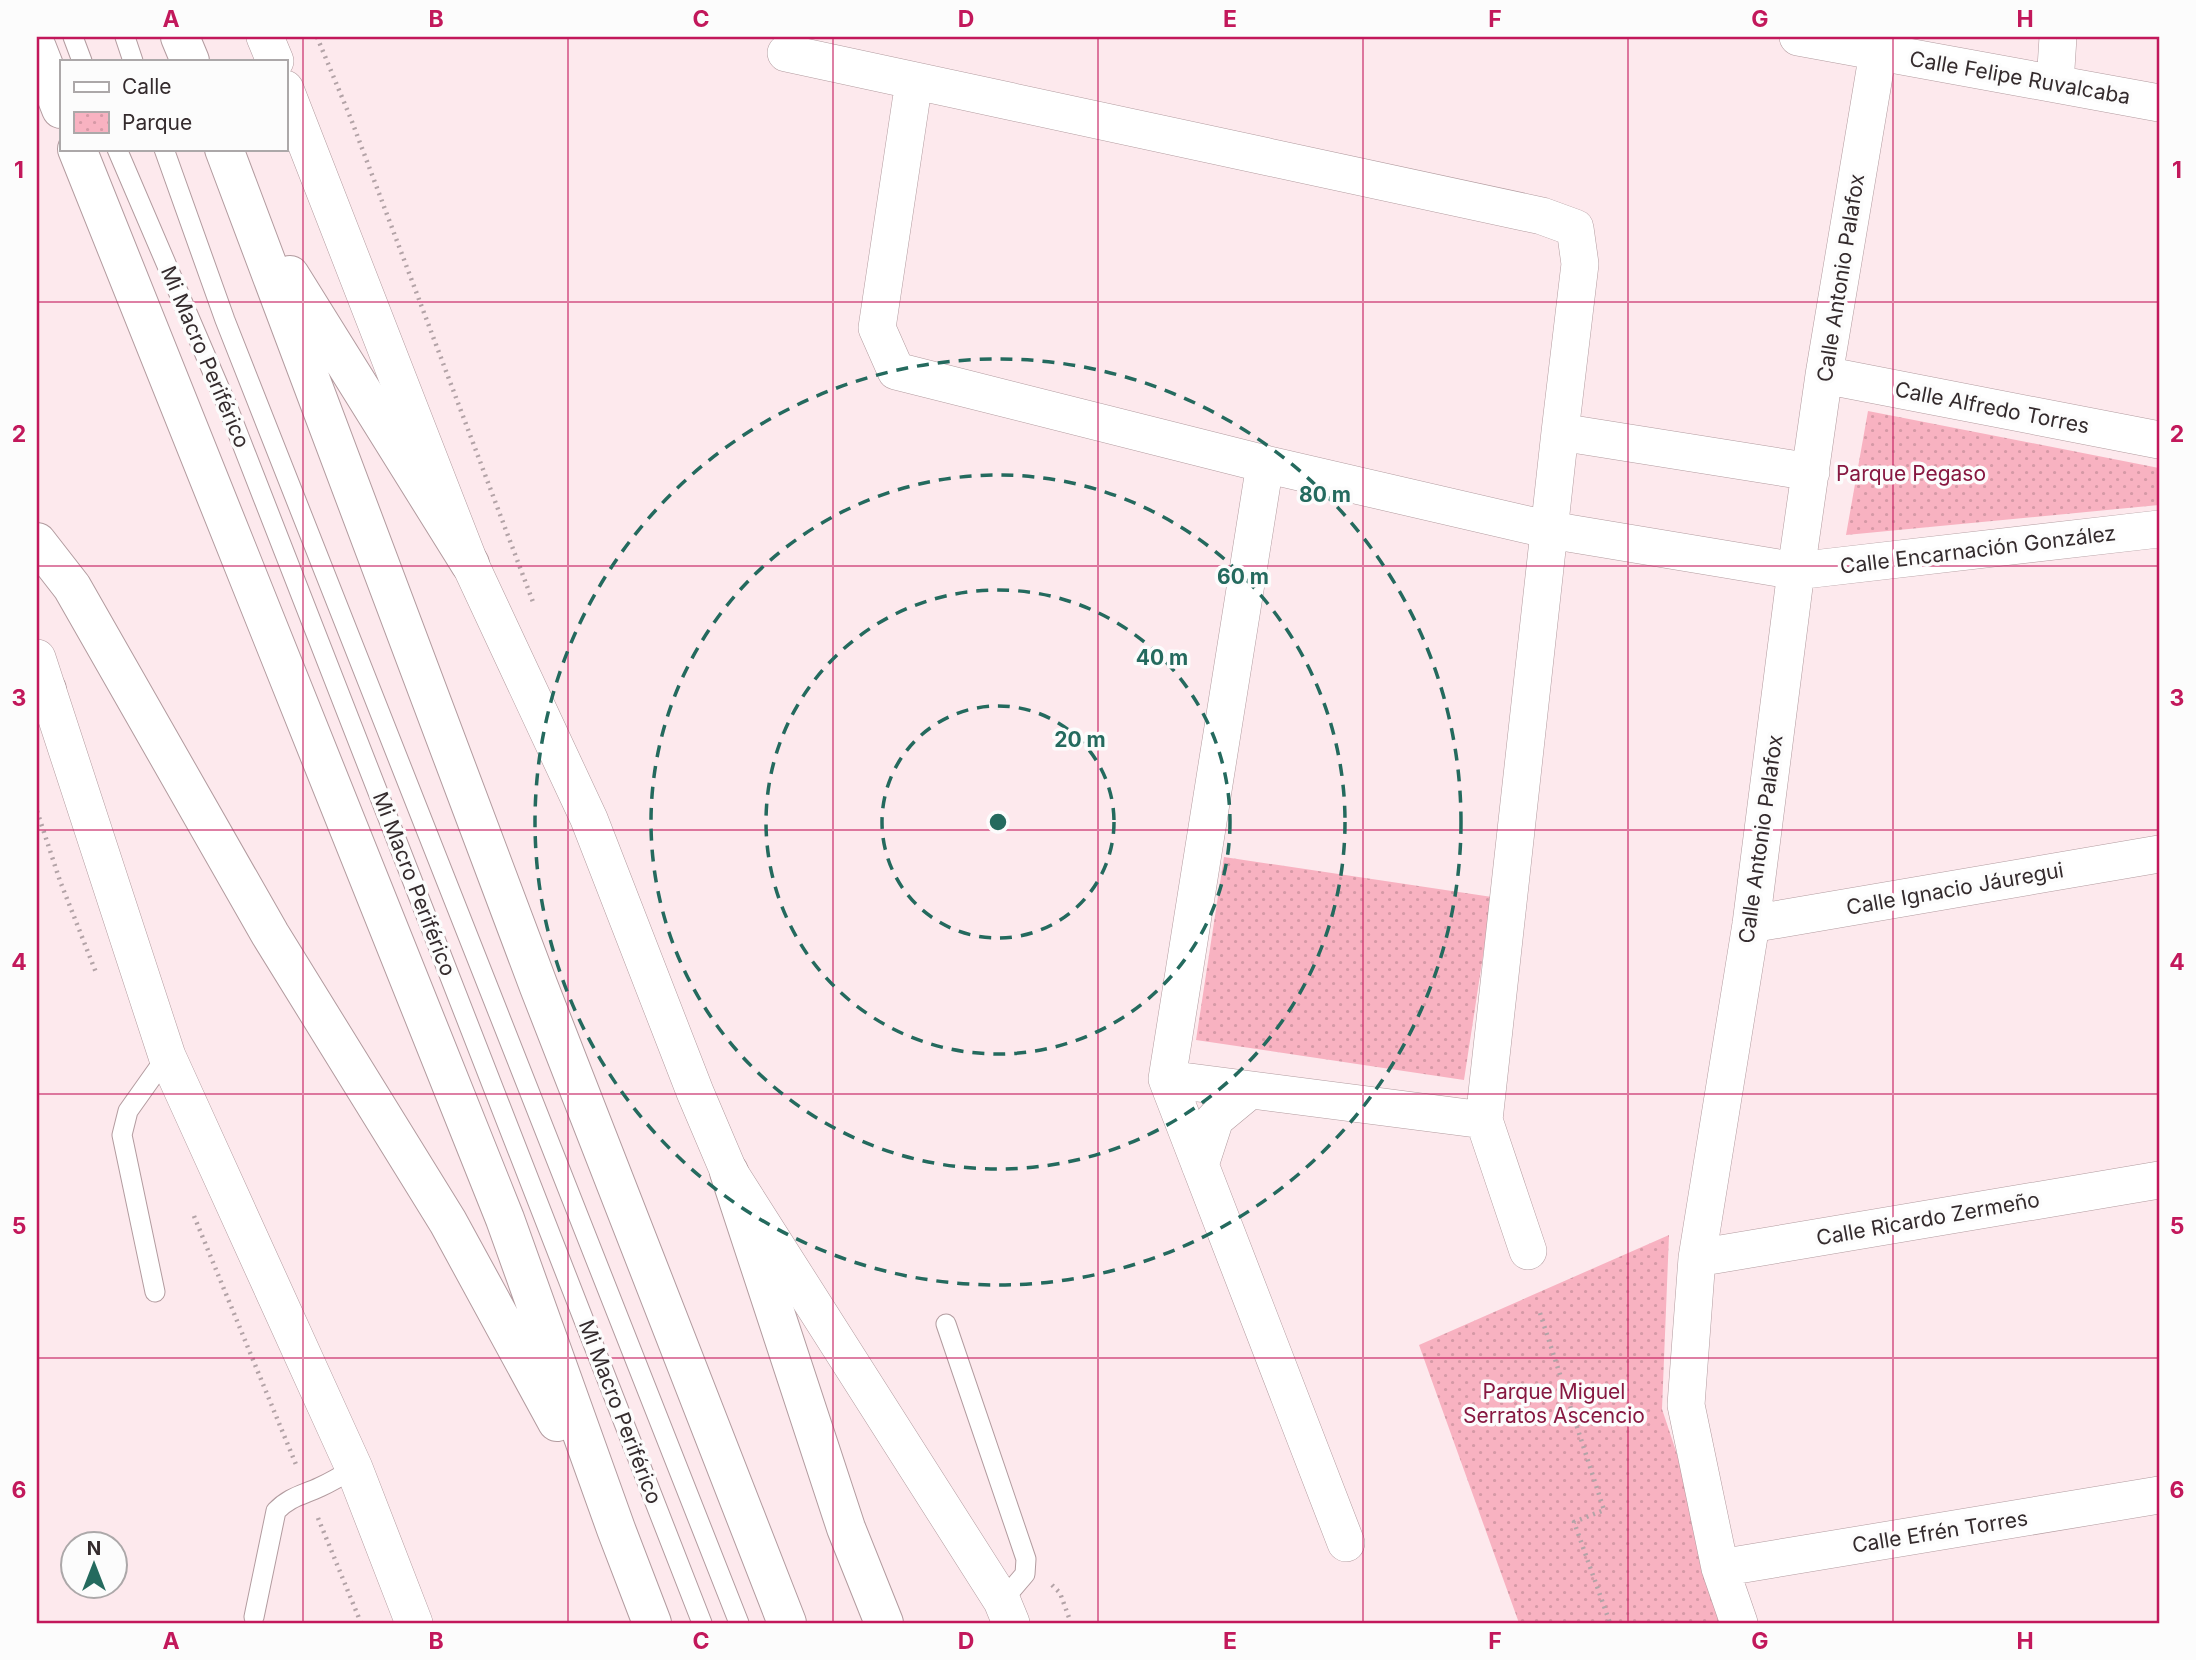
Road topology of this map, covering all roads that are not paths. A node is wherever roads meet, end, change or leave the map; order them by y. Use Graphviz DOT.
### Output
graph roads {
  1 [pos="73,37"];
  2 [pos="125,37"];
  3 [pos="180,37"];
  4 [pos="265,37"];
  5 [pos="1798,37"];
  6 [pos="2058,37"];
  7 [pos="1878,44"];
  8 [pos="37,48"];
  9 [pos="786,53"];
  10 [pos="82,60"];
  11 [pos="133,60"];
  12 [pos="190,60"];
  13 [pos="275,60"];
  14 [pos="914,81"];
  15 [pos="2055,84"];
  16 [pos="287,94"];
  17 [pos="2159,103"];
  18 [pos="60,106"];
  19 [pos="77,150"];
  20 [pos="117,150"];
  21 [pos="164,150"];
  22 [pos="224,150"];
  23 [pos="246,203"];
  24 [pos="1824,375"];
  25 [pos="1560,432"];
  26 [pos="2159,440"];
  27 [pos="1265,464"];
  28 [pos="1811,472"];
  29 [pos="2159,529"];
  30 [pos="1550,530"];
  31 [pos="37,542"];
  32 [pos="470,564"];
  33 [pos="1796,571"];
  34 [pos="40,679"];
  35 [pos="2159,853"];
  36 [pos="1751,924"];
  37 [pos="167,1056"];
  38 [pos="1167,1079"];
  39 [pos="1250,1090"];
  40 [pos="1485,1121"];
  41 [pos="1200,1165"];
  42 [pos="729,1172"];
  43 [pos="2159,1180"];
  44 [pos="1528,1251"];
  45 [pos="1697,1258"];
  46 [pos="155,1292"];
  47 [pos="946,1324"];
  48 [pos="354,1468"];
  49 [pos="2159,1495"];
  50 [pos="846,1528"];
  51 [pos="616,1529"];
  52 [pos="1346,1543"];
  53 [pos="764,1564"];
  54 [pos="1720,1568"];
  55 [pos="1007,1612"];
  56 [pos="254,1617"];
  57 [pos="414,1623"];
  58 [pos="652,1623"];
  59 [pos="702,1623"];
  60 [pos="739,1623"];
  61 [pos="787,1623"];
  62 [pos="806,1623"];
  63 [pos="864,1623"];
  64 [pos="884,1623"];
  65 [pos="1739,1623"];
  1 -- 10 [label="lane"];
  2 -- 11 [label="lane"];
  3 -- 12 [label="highway"];
  4 -- 13 [label="street"];
  5 -- 7 [label="street, Calle Felipe Ruvalcaba"];
  6 -- 15 [label="street"];
  7 -- 15 [label="street, Calle Felipe Ruvalcaba"];
  7 -- 24 [label="street, Calle Antonio Palafox"];
  8 -- 18 [label="highway"];
  9 -- 14 [label="street"];
  14 -- 25 [label="street"];
  14 -- 27 [label="street, Calle Encarnación González"];
  15 -- 17 [label="street, Calle Felipe Ruvalcaba"];
  16 -- 32 [label="street"];
  19 -- 51 [label="highway"];
  20 -- 59 [label="lane, Mi Macro Periférico"];
  21 -- 60 [label="lane, Mi Macro Periférico"];
  22 -- 23 [label="highway"];
  23 -- 32 [label="highway"];
  23 -- 53 [label="highway"];
  24 -- 26 [label="street, Calle Alfredo Torres"];
  24 -- 28 [label="street, Calle Antonio Palafox"];
  25 -- 28 [label="street"];
  25 -- 30 [label="street"];
  27 -- 30 [label="street, Calle Encarnación González"];
  27 -- 38 [label="street"];
  28 -- 33 [label="street, Calle Antonio Palafox"];
  29 -- 33 [label="street, Calle Encarnación González"];
  30 -- 33 [label="street, Calle Encarnación González"];
  30 -- 40 [label="street"];
  31 -- 51 [label="highway"];
  32 -- 42 [label="street"];
  33 -- 36 [label="street, Calle Antonio Palafox"];
  34 -- 37 [label="street"];
  35 -- 36 [label="street, Calle Ignacio Jáuregui"];
  36 -- 45 [label="street, Calle Antonio Palafox"];
  37 -- 46 [label="lane"];
  37 -- 48 [label="street"];
  38 -- 39 [label="street"];
  38 -- 41 [label="street"];
  39 -- 40 [label="street"];
  39 -- 41 [label="street"];
  40 -- 44 [label="street"];
  41 -- 52 [label="street"];
  42 -- 50 [label="highway"];
  42 -- 55 [label="street"];
  43 -- 45 [label="street, Calle Ricardo Zermeño"];
  45 -- 54 [label="street, Calle Antonio Palafox"];
  47 -- 55 [label="lane"];
  48 -- 56 [label="lane"];
  48 -- 57 [label="street"];
  49 -- 54 [label="street, Calle Efrén Torres"];
  50 -- 63 [label="highway"];
  50 -- 64 [label="highway"];
  51 -- 58 [label="highway"];
  53 -- 61 [label="highway"];
  53 -- 62 [label="highway"];
  54 -- 65 [label="street, Calle Antonio Palafox"];
}
